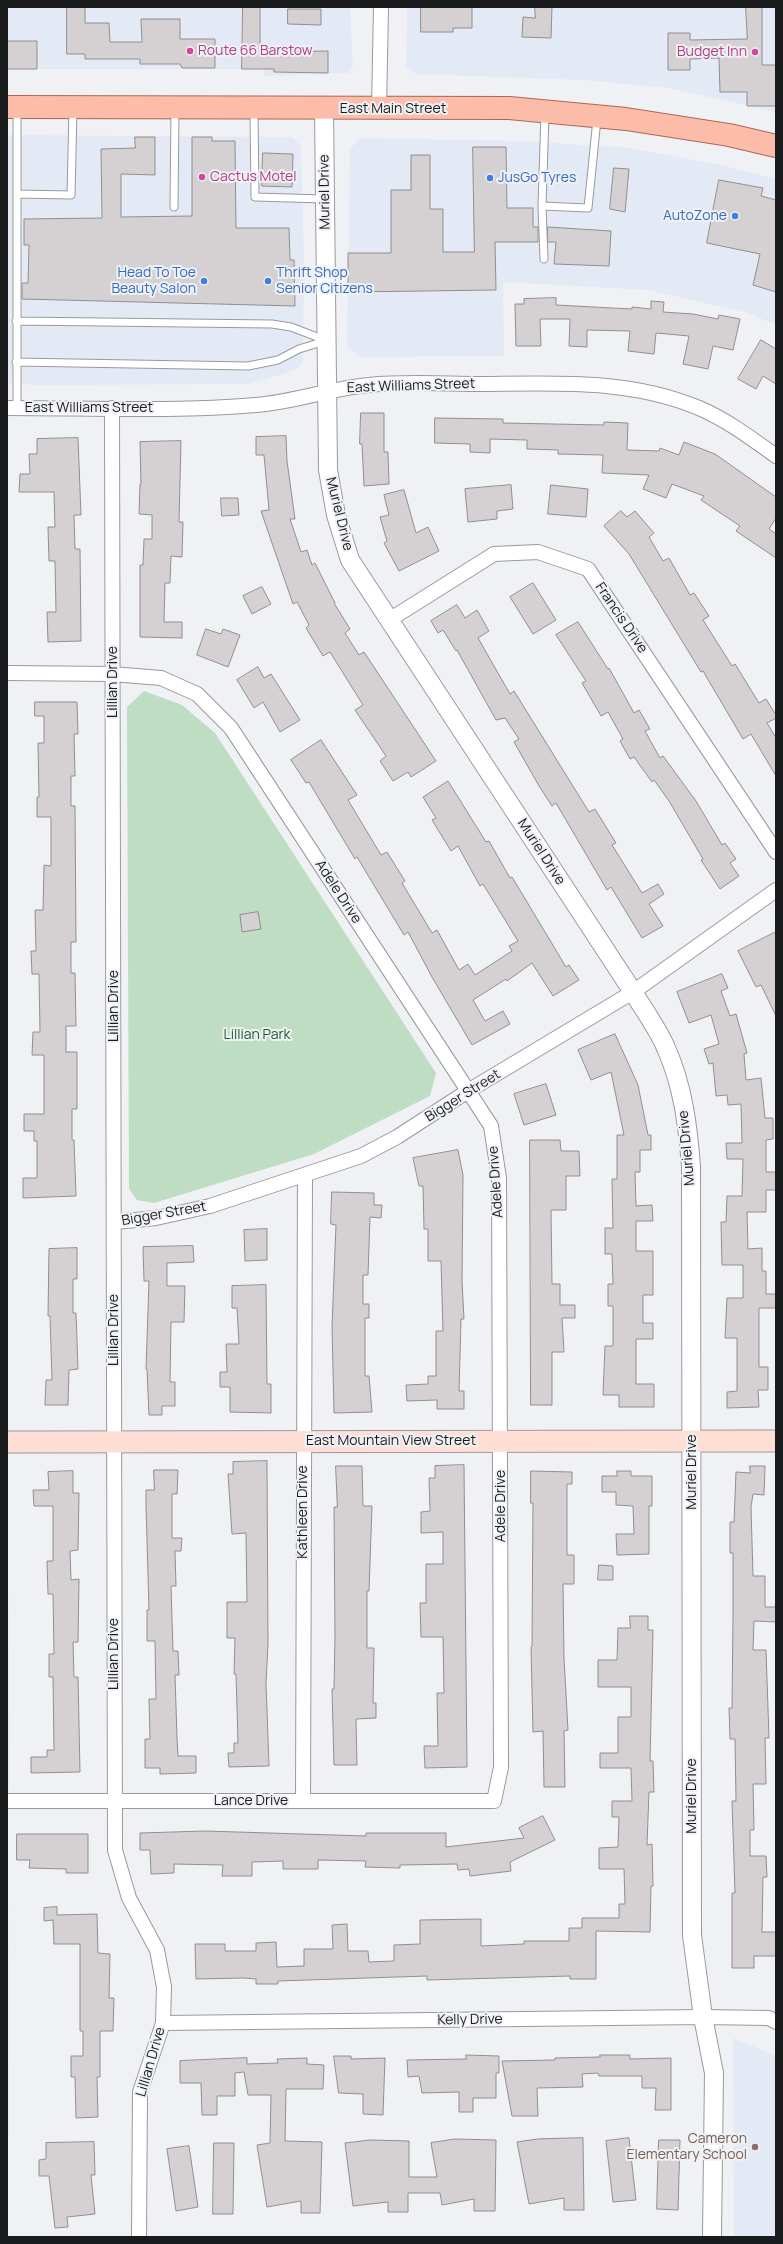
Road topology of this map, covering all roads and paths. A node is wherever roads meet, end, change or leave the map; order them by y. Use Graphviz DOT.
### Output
graph roads {
  1 [pos="381,7"];
  2 [pos="12,107"];
  3 [pos="73,108"];
  4 [pos="175,109"];
  5 [pos="254,109"];
  6 [pos="324,109"];
  7 [pos="379,109"];
  8 [pos="545,111"];
  9 [pos="598,117"];
  10 [pos="776,146"];
  11 [pos="17,194"];
  12 [pos="324,199"];
  13 [pos="542,206"];
  14 [pos="174,207"];
  15 [pos="544,259"];
  16 [pos="16,321"];
  17 [pos="328,341"];
  18 [pos="16,362"];
  19 [pos="328,390"];
  20 [pos="12,408"];
  21 [pos="112,408"];
  22 [pos="776,456"];
  23 [pos="389,620"];
  24 [pos="7,673"];
  25 [pos="112,674"];
  26 [pos="776,852"];
  27 [pos="776,890"];
  28 [pos="633,992"];
  29 [pos="468,1092"];
  30 [pos="305,1175"];
  31 [pos="114,1222"];
  32 [pos="114,1441"];
  33 [pos="303,1441"];
  34 [pos="776,1441"];
  35 [pos="7,1442"];
  36 [pos="501,1442"];
  37 [pos="692,1442"];
  38 [pos="7,1801"];
  39 [pos="114,1801"];
  40 [pos="303,1801"];
  41 [pos="494,1801"];
  42 [pos="703,2017"];
  43 [pos="776,2022"];
  44 [pos="163,2023"];
  45 [pos="139,2237"];
  46 [pos="712,2237"];
  1 -- 7 [label="street"];
  2 -- 3 [label="main road, East Main Street"];
  2 -- 11 [label="lane"];
  3 -- 4 [label="main road, East Main Street"];
  3 -- 11 [label="lane"];
  4 -- 5 [label="main road, East Main Street"];
  4 -- 14 [label="lane"];
  5 -- 6 [label="main road, East Main Street"];
  5 -- 12 [label="lane"];
  6 -- 7 [label="main road, East Main Street"];
  6 -- 12 [label="street, Muriel Drive"];
  7 -- 8 [label="main road, East Main Street"];
  8 -- 9 [label="main road, East Main Street"];
  8 -- 13 [label="lane"];
  9 -- 10 [label="main road, East Main Street"];
  9 -- 13 [label="lane"];
  11 -- 16 [label="lane"];
  12 -- 17 [label="street, Muriel Drive"];
  13 -- 15 [label="lane"];
  16 -- 17 [label="lane"];
  16 -- 18 [label="lane"];
  17 -- 18 [label="lane"];
  17 -- 19 [label="street, Muriel Drive"];
  18 -- 20 [label="lane"];
  19 -- 21 [label="street, East Williams Street"];
  19 -- 22 [label="street, East Williams Street"];
  19 -- 23 [label="street, Muriel Drive"];
  20 -- 21 [label="street, East Williams Street"];
  21 -- 25 [label="street, Lillian Drive"];
  23 -- 26 [label="street, Francis Drive"];
  23 -- 28 [label="street, Muriel Drive"];
  24 -- 25 [label="street, Adele Drive"];
  25 -- 29 [label="street, Adele Drive"];
  25 -- 31 [label="street, Lillian Drive"];
  27 -- 28 [label="street, Bigger Street"];
  28 -- 29 [label="street, Bigger Street"];
  28 -- 37 [label="street, Muriel Drive"];
  29 -- 30 [label="street, Bigger Street"];
  29 -- 36 [label="street, Adele Drive"];
  30 -- 31 [label="street, Bigger Street"];
  30 -- 33 [label="street, Kathleen Drive"];
  31 -- 32 [label="street, Lillian Drive"];
  32 -- 33 [label="main road, East Mountain View Street"];
  32 -- 35 [label="main road, East Mountain View Street"];
  32 -- 39 [label="street, Lillian Drive"];
  33 -- 36 [label="main road, East Mountain View Street"];
  33 -- 40 [label="street, Kathleen Drive"];
  34 -- 37 [label="main road, East Mountain View Street"];
  36 -- 37 [label="main road, East Mountain View Street"];
  36 -- 41 [label="street, Adele Drive"];
  37 -- 42 [label="street, Muriel Drive"];
  38 -- 39 [label="street, Lance Drive"];
  39 -- 40 [label="street, Lance Drive"];
  39 -- 44 [label="street, Lillian Drive"];
  40 -- 41 [label="street, Lance Drive"];
  42 -- 43 [label="street, Kelly Drive"];
  42 -- 44 [label="street, Kelly Drive"];
  42 -- 46 [label="street, Muriel Drive"];
  44 -- 45 [label="street, Lillian Drive"];
}
